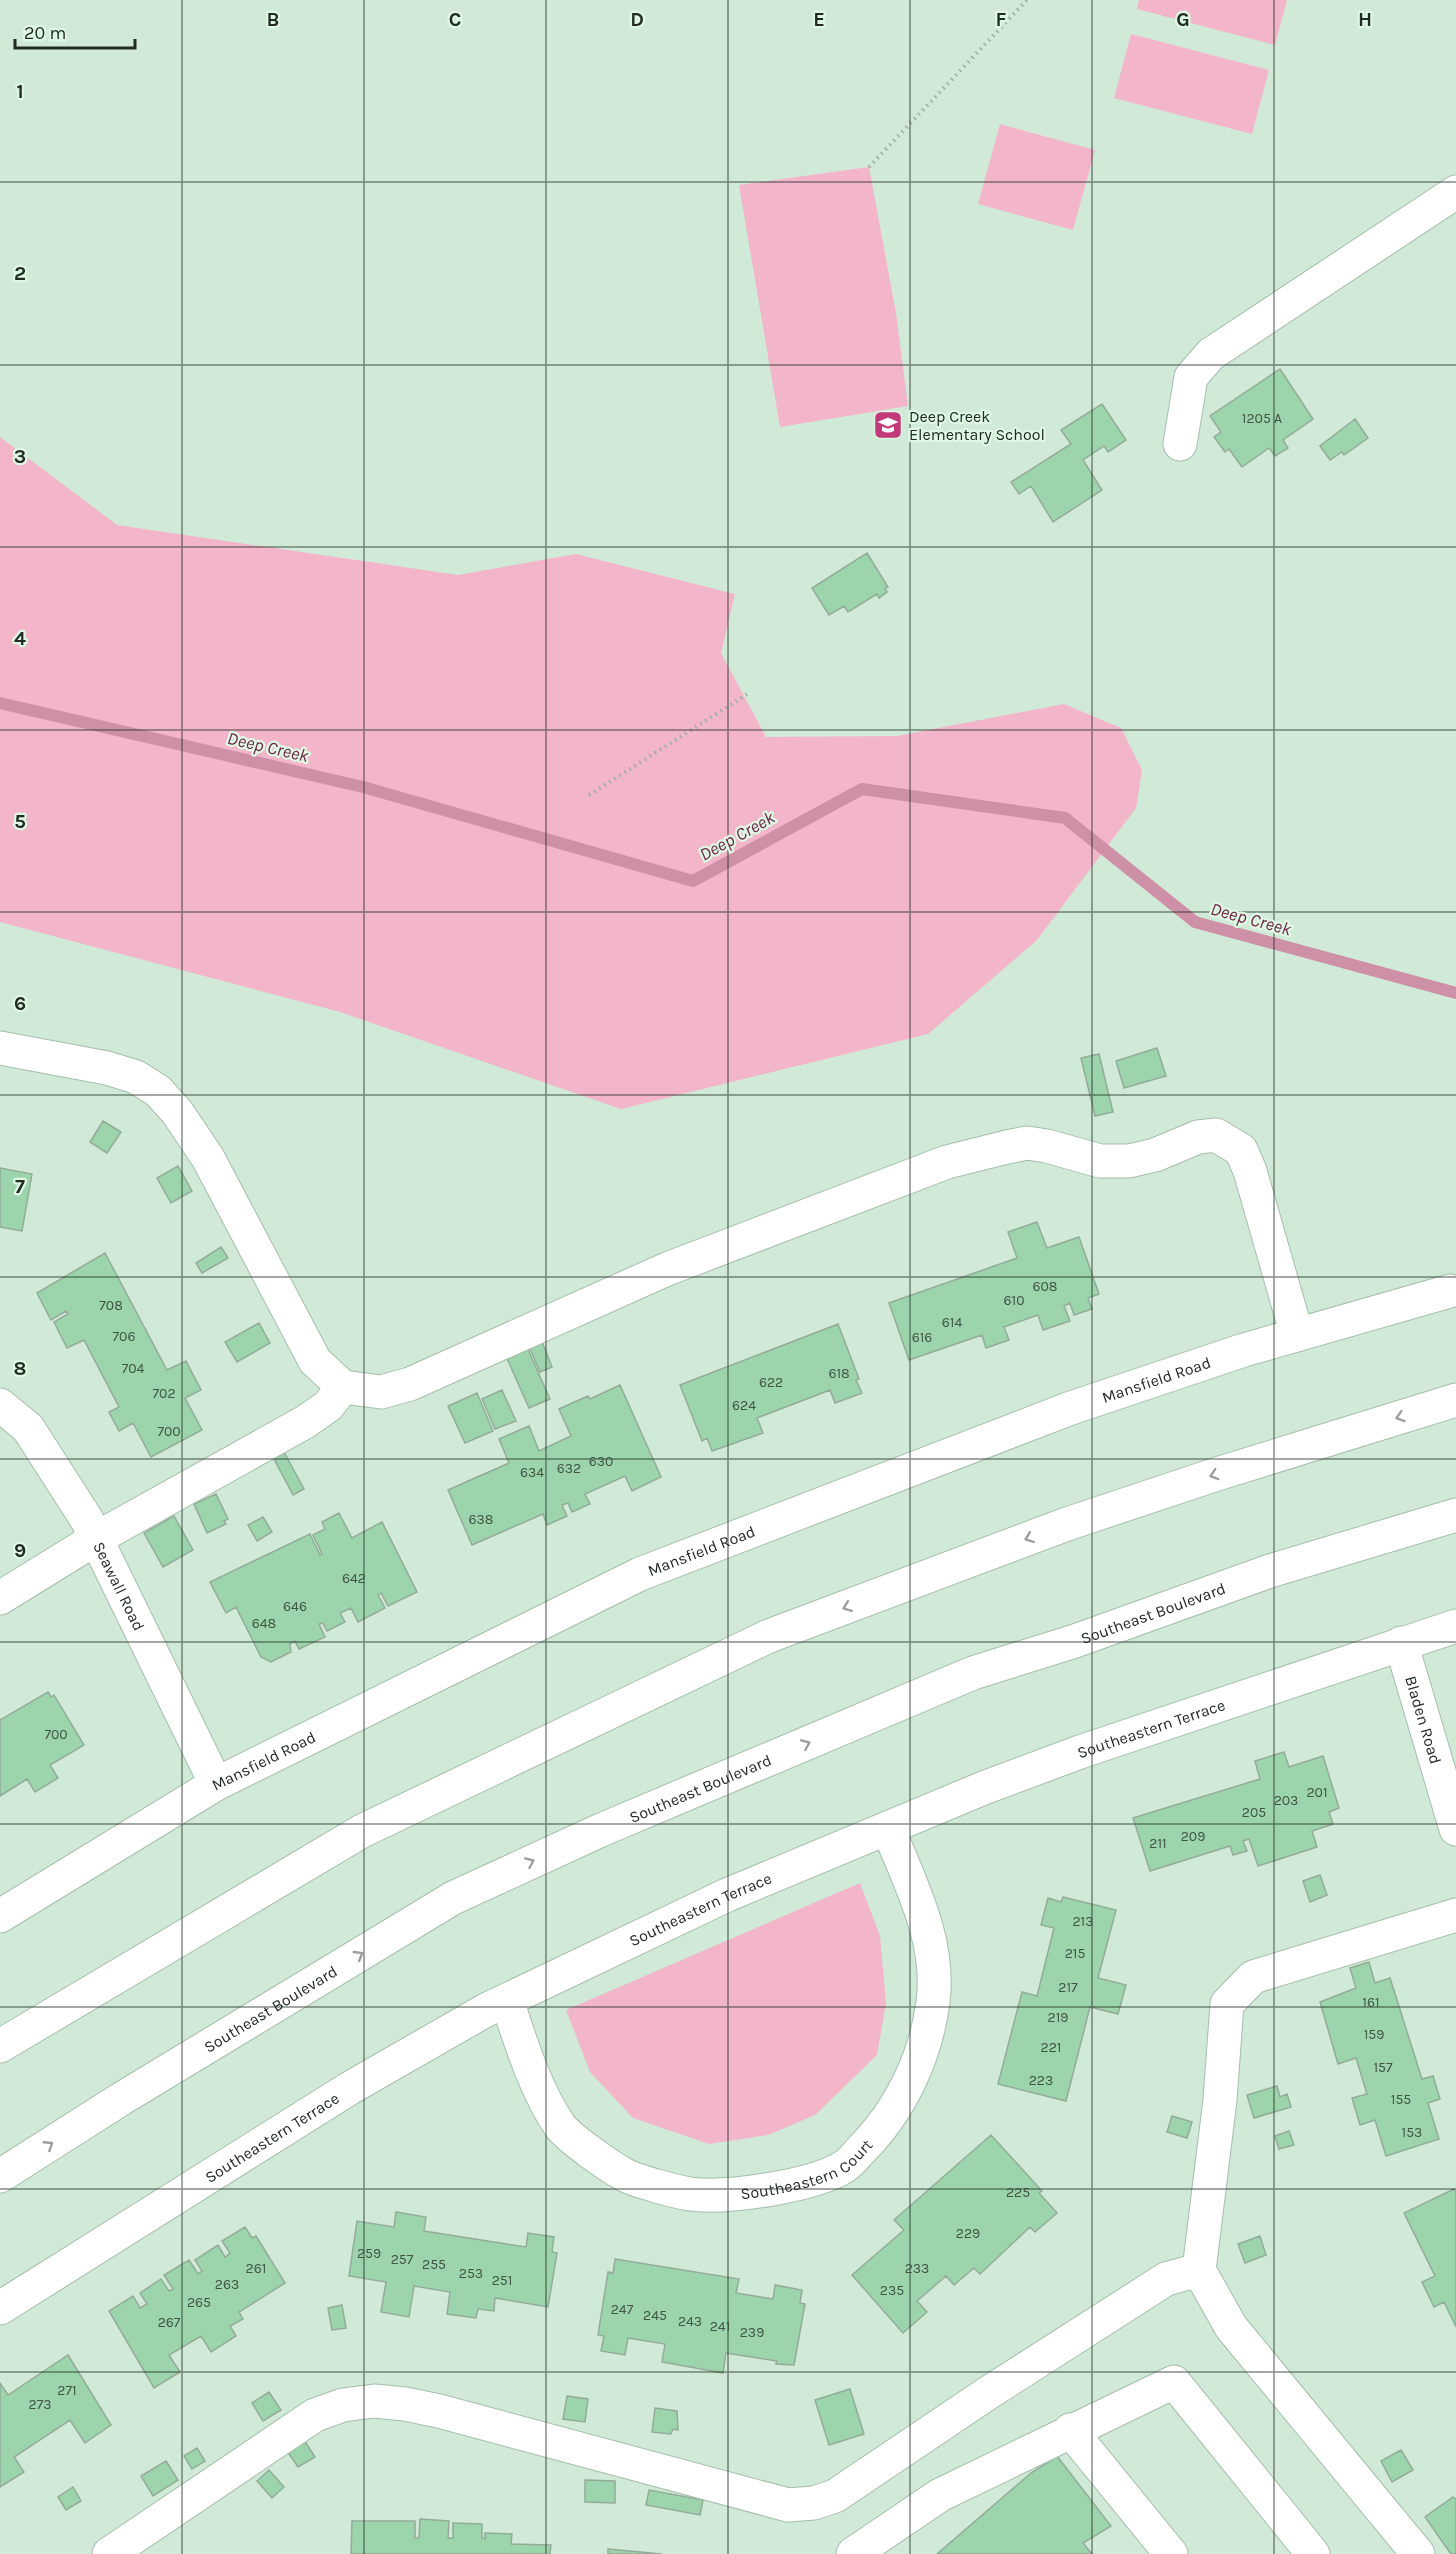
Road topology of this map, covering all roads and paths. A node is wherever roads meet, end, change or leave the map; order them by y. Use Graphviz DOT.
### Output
graph roads {
  1 [pos="1027,0"];
  2 [pos="869,167"];
  3 [pos="1456,192"];
  4 [pos="1180,444"];
  5 [pos="748,693"];
  6 [pos="589,795"];
  7 [pos="0,1048"];
  8 [pos="1450,1291"];
  9 [pos="1297,1335"];
  10 [pos="343,1387"];
  11 [pos="1456,1400"];
  12 [pos="0,1405"];
  13 [pos="1456,1515"];
  14 [pos="98,1538"];
  15 [pos="0,1598"];
  16 [pos="1456,1626"];
  17 [pos="1401,1643"];
  18 [pos="216,1784"];
  19 [pos="888,1828"];
  20 [pos="1456,1829"];
  21 [pos="1456,1915"];
  22 [pos="0,1916"];
  23 [pos="507,2001"];
  24 [pos="0,2046"];
  25 [pos="0,2176"];
  26 [pos="1199,2270"];
  27 [pos="0,2308"];
  28 [pos="1070,2430"];
  29 [pos="110,2554"];
  30 [pos="853,2554"];
  31 [pos="1171,2554"];
  32 [pos="1313,2554"];
  33 [pos="1418,2554"];
  1 -- 2 [label="path"];
  3 -- 4 [label="street"];
  5 -- 6 [label="path"];
  7 -- 10 [label="street"];
  8 -- 9 [label="street, Mansfield Road"];
  9 -- 10 [label="street"];
  9 -- 18 [label="street, Mansfield Road"];
  10 -- 14 [label="street"];
  11 -- 24 [label="street, one-way"];
  12 -- 14 [label="street, Seawall Road"];
  25 -- 13 [label="street, Southeast Boulevard, one-way"];
  14 -- 15 [label="street"];
  14 -- 18 [label="street, Seawall Road"];
  16 -- 17 [label="street, Southeastern Terrace"];
  17 -- 19 [label="street, Southeastern Terrace"];
  17 -- 20 [label="street, Bladen Road"];
  18 -- 22 [label="street, Mansfield Road"];
  19 -- 23 [label="street, Southeastern Terrace"];
  19 -- 23 [label="street, Southeastern Court"];
  21 -- 26 [label="street"];
  23 -- 27 [label="street, Southeastern Terrace"];
  26 -- 29 [label="street"];
  26 -- 33 [label="street"];
  28 -- 30 [label="street"];
  28 -- 31 [label="street"];
  28 -- 32 [label="street"];
}
